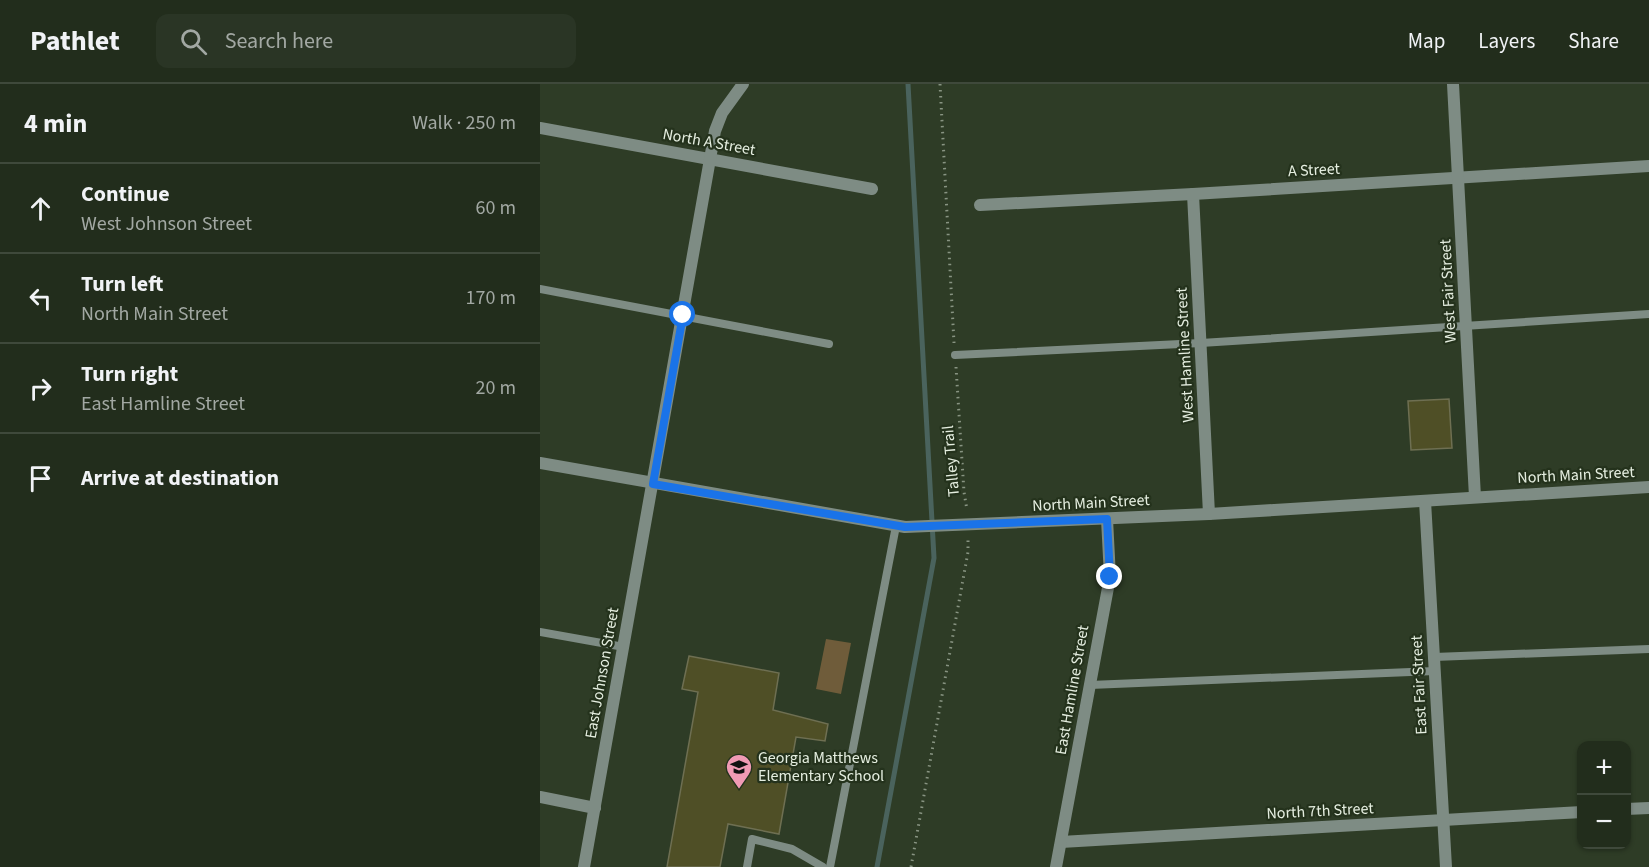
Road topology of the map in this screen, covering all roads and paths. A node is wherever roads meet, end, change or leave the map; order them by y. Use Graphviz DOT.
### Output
graph roads {
  1 [pos="743,84"];
  2 [pos="940,84"];
  3 [pos="1453,84"];
  4 [pos="540,128"];
  5 [pos="710,159"];
  6 [pos="1649,166"];
  7 [pos="1458,178"];
  8 [pos="872,189"];
  9 [pos="1193,194"];
  10 [pos="980,205"];
  11 [pos="540,289"];
  12 [pos="1649,314"];
  13 [pos="683,315"];
  14 [pos="1466,324"];
  15 [pos="1201,343"];
  16 [pos="829,344"];
  17 [pos="955,355"];
  18 [pos="540,463"];
  19 [pos="653,484"];
  20 [pos="1649,487"];
  21 [pos="1475,497"];
  22 [pos="1425,501"];
  23 [pos="1209,514"];
  24 [pos="1107,519"];
  25 [pos="963,526"];
  26 [pos="900,527"];
  27 [pos="540,632"];
  28 [pos="624,647"];
  29 [pos="1649,649"];
  30 [pos="1434,657"];
  31 [pos="1435,671"];
  32 [pos="1090,685"];
  33 [pos="540,797"];
  34 [pos="595,808"];
  35 [pos="1649,808"];
  36 [pos="1631,809"];
  37 [pos="1577,812"];
  38 [pos="1443,820"];
  39 [pos="1061,842"];
  40 [pos="584,867"];
  41 [pos="747,867"];
  42 [pos="823,867"];
  43 [pos="830,867"];
  44 [pos="911,867"];
  45 [pos="1056,867"];
  46 [pos="1446,867"];
  1 -- 5 [label="street, East Johnson Street"];
  2 -- 17 [label="path, Talley Trail"];
  3 -- 7 [label="street, West Fair Street"];
  4 -- 5 [label="street, North A Street"];
  5 -- 8 [label="street, North A Street"];
  5 -- 13 [label="street, East Johnson Street"];
  6 -- 7 [label="street, A Street"];
  7 -- 9 [label="street, A Street"];
  7 -- 14 [label="street, West Fair Street"];
  9 -- 10 [label="street, A Street"];
  9 -- 15 [label="street, West Hamline Street"];
  11 -- 13 [label="lane"];
  12 -- 14 [label="lane"];
  13 -- 16 [label="lane"];
  13 -- 19 [label="street, East Johnson Street"];
  14 -- 15 [label="lane"];
  14 -- 21 [label="street, West Fair Street"];
  15 -- 17 [label="lane"];
  15 -- 23 [label="street, West Hamline Street"];
  17 -- 25 [label="path, Talley Trail"];
  18 -- 19 [label="street, North Main Street"];
  19 -- 26 [label="street, North Main Street"];
  19 -- 28 [label="street, East Johnson Street"];
  20 -- 21 [label="street, North Main Street"];
  21 -- 22 [label="street, North Main Street"];
  22 -- 23 [label="street, North Main Street"];
  22 -- 30 [label="street, East Fair Street"];
  23 -- 24 [label="street, North Main Street"];
  24 -- 25 [label="street, North Main Street"];
  24 -- 32 [label="street, East Hamline Street"];
  25 -- 26 [label="street, North Main Street"];
  25 -- 44 [label="path, Talley Trail"];
  26 -- 43 [label="lane"];
  27 -- 28 [label="lane"];
  28 -- 34 [label="street, East Johnson Street"];
  29 -- 30 [label="lane"];
  30 -- 31 [label="street, East Fair Street"];
  31 -- 32 [label="lane"];
  31 -- 38 [label="street, East Fair Street"];
  32 -- 39 [label="street, East Hamline Street"];
  33 -- 34 [label="street"];
  34 -- 40 [label="street, East Johnson Street"];
  35 -- 36 [label="street"];
  37 -- 38 [label="street, North 7th Street"];
  38 -- 39 [label="street, North 7th Street"];
  38 -- 46 [label="street, East Fair Street"];
  39 -- 45 [label="street, East Hamline Street"];
  41 -- 42 [label="lane"];
}
